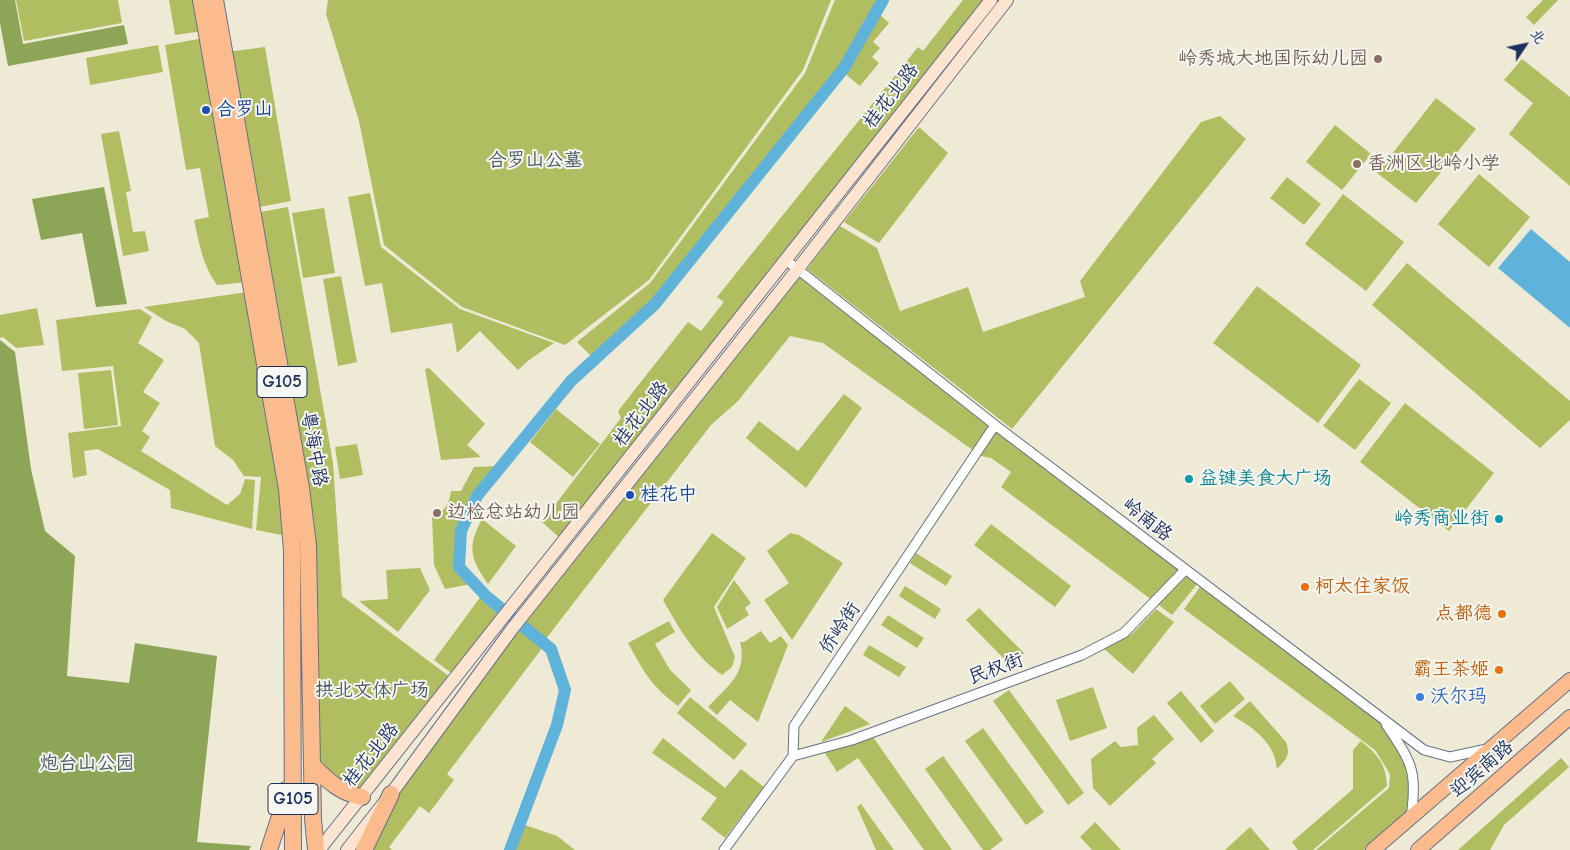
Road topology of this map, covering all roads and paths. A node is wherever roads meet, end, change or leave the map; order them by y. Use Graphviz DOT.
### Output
graph roads {
  1 [pos="201,0"];
  2 [pos="214,0"];
  3 [pos="991,0"];
  4 [pos="1007,0"];
  5 [pos="786,260"];
  6 [pos="797,270"];
  7 [pos="995,425"];
  8 [pos="1185,570"];
  9 [pos="520,608"];
  10 [pos="507,625"];
  11 [pos="1570,680"];
  12 [pos="1570,717"];
  13 [pos="1384,719"];
  14 [pos="294,748"];
  15 [pos="1492,748"];
  16 [pos="793,756"];
  17 [pos="314,767"];
  18 [pos="391,794"];
  19 [pos="362,797"];
  20 [pos="1411,817"];
  21 [pos="268,850"];
  22 [pos="293,850"];
  23 [pos="318,850"];
  24 [pos="347,850"];
  25 [pos="364,850"];
  26 [pos="724,850"];
  27 [pos="1373,850"];
  28 [pos="1418,850"];
  1 -- 14 [label="highway, 粤海中路 / G105"];
  2 -- 17 [label="highway, 粤海中路 / G105"];
  3 -- 5 [label="main road, 桂花北路"];
  4 -- 6 [label="main road, 桂花北路"];
  5 -- 6 [label="street, 岭南路"];
  5 -- 9 [label="main road, 桂花北路"];
  6 -- 7 [label="street, 岭南路"];
  6 -- 9 [label="main road, 桂花北路"];
  7 -- 8 [label="street, 岭南路"];
  7 -- 16 [label="street, 侨岭街"];
  8 -- 13 [label="street, 岭南路"];
  8 -- 16 [label="street, 民权街"];
  9 -- 10 [label="main road, 桂花北路"];
  10 -- 18 [label="main road, 桂花北路"];
  10 -- 19 [label="main road, 桂花北路"];
  11 -- 15 [label="main road"];
  12 -- 28 [label="main road, 迎宾南路"];
  13 -- 15 [label="street, 岭南路"];
  13 -- 20 [label="street"];
  14 -- 21 [label="highway"];
  14 -- 22 [label="highway, 粤海中路 / G105"];
  15 -- 20 [label="main road"];
  16 -- 26 [label="street"];
  17 -- 19 [label="highway"];
  17 -- 23 [label="highway, 粤海中路 / G105"];
  18 -- 24 [label="main road, 桂花北路"];
  18 -- 25 [label="highway"];
  19 -- 23 [label="main road, 桂花北路"];
  20 -- 27 [label="main road"];
}
